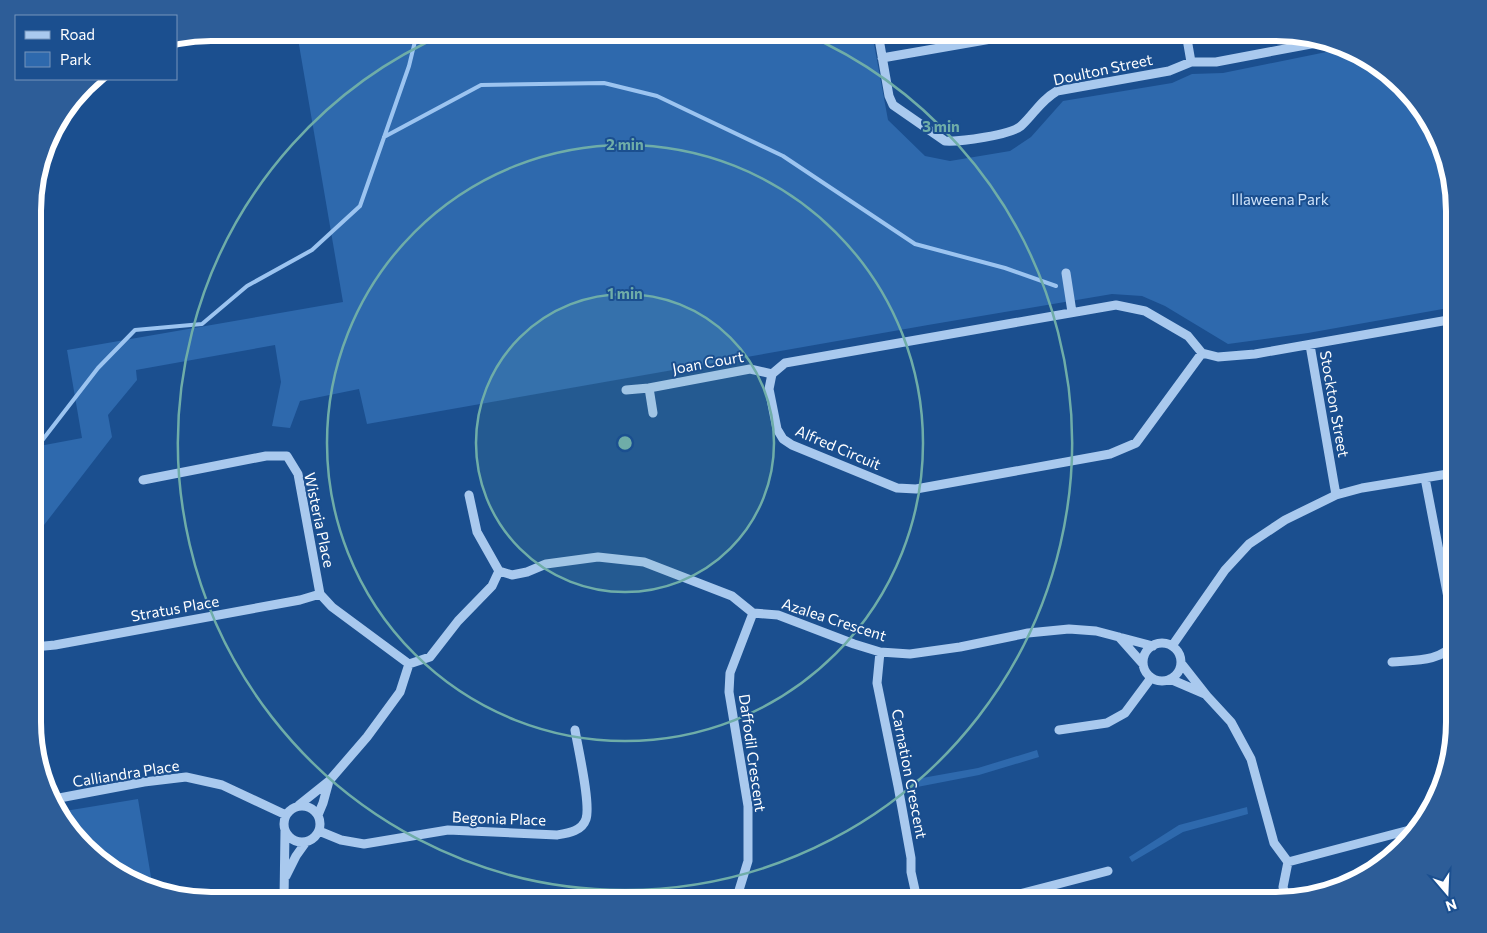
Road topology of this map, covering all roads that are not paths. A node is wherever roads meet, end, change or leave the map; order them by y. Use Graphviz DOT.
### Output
graph roads {
  1 [pos="879,41"];
  2 [pos="979,41"];
  3 [pos="1188,41"];
  4 [pos="1307,45"];
  5 [pos="882,58"];
  6 [pos="1191,62"];
  7 [pos="1066,273"];
  8 [pos="1072,312"];
  9 [pos="1445,322"];
  10 [pos="1310,345"];
  11 [pos="1202,352"];
  12 [pos="772,374"];
  13 [pos="649,388"];
  14 [pos="626,390"];
  15 [pos="653,413"];
  16 [pos="1445,475"];
  17 [pos="1425,478"];
  18 [pos="143,480"];
  19 [pos="469,495"];
  20 [pos="1336,495"];
  21 [pos="499,571"];
  22 [pos="1445,582"];
  23 [pos="320,594"];
  24 [pos="753,613"];
  25 [pos="1119,637"];
  26 [pos="41,646"];
  27 [pos="1153,646"];
  28 [pos="1172,646"];
  29 [pos="880,652"];
  30 [pos="1445,653"];
  31 [pos="1392,662"];
  32 [pos="1181,663"];
  33 [pos="409,664"];
  34 [pos="1143,664"];
  35 [pos="1151,678"];
  36 [pos="1170,679"];
  37 [pos="1207,696"];
  38 [pos="575,730"];
  39 [pos="1058,730"];
  40 [pos="330,781"];
  41 [pos="60,798"];
  42 [pos="299,806"];
  43 [pos="286,815"];
  44 [pos="318,815"];
  45 [pos="285,831"];
  46 [pos="319,831"];
  47 [pos="1406,831"];
  48 [pos="306,842"];
  49 [pos="1288,862"];
  50 [pos="1108,871"];
  51 [pos="285,879"];
  52 [pos="916,891"];
  53 [pos="1030,891"];
  54 [pos="1284,891"];
  55 [pos="284,892"];
  56 [pos="739,892"];
  1 -- 5 [label="street, Doulton Street"];
  2 -- 5 [label="street"];
  3 -- 6 [label="street"];
  4 -- 6 [label="street, Doulton Street"];
  5 -- 6 [label="street, Doulton Street"];
  7 -- 8 [label="street"];
  8 -- 11 [label="street"];
  8 -- 12 [label="street"];
  9 -- 10 [label="street, Stockton Street"];
  10 -- 11 [label="street"];
  10 -- 20 [label="street, Stockton Street"];
  11 -- 12 [label="street, Alfred Circuit"];
  12 -- 13 [label="street, Joan Court"];
  13 -- 14 [label="street, Joan Court"];
  13 -- 15 [label="street"];
  16 -- 17 [label="street"];
  17 -- 20 [label="street"];
  17 -- 22 [label="street"];
  18 -- 23 [label="street, Wisteria Place"];
  19 -- 21 [label="street"];
  20 -- 28 [label="street"];
  21 -- 24 [label="street"];
  21 -- 33 [label="street"];
  23 -- 26 [label="street, Stratus Place"];
  23 -- 33 [label="street"];
  24 -- 29 [label="street, Azalea Crescent"];
  24 -- 56 [label="street, Daffodil Crescent"];
  25 -- 27 [label="street, Azalea Crescent"];
  25 -- 29 [label="street, Azalea Crescent"];
  25 -- 34 [label="street"];
  27 -- 28 [label="street"];
  27 -- 34 [label="street"];
  28 -- 32 [label="street"];
  29 -- 52 [label="street, Carnation Crescent"];
  30 -- 31 [label="street"];
  32 -- 36 [label="street"];
  32 -- 37 [label="street"];
  33 -- 40 [label="street"];
  34 -- 35 [label="street"];
  35 -- 36 [label="street"];
  35 -- 39 [label="street"];
  36 -- 37 [label="street"];
  37 -- 49 [label="street"];
  38 -- 46 [label="street, Begonia Place"];
  40 -- 42 [label="street"];
  40 -- 44 [label="street"];
  41 -- 43 [label="street, Calliandra Place"];
  42 -- 43 [label="street"];
  42 -- 44 [label="street"];
  43 -- 45 [label="street"];
  44 -- 46 [label="street"];
  45 -- 48 [label="street"];
  45 -- 51 [label="street"];
  46 -- 48 [label="street"];
  47 -- 49 [label="street"];
  48 -- 51 [label="street"];
  49 -- 54 [label="street"];
  50 -- 53 [label="street"];
  51 -- 55 [label="street"];
}
